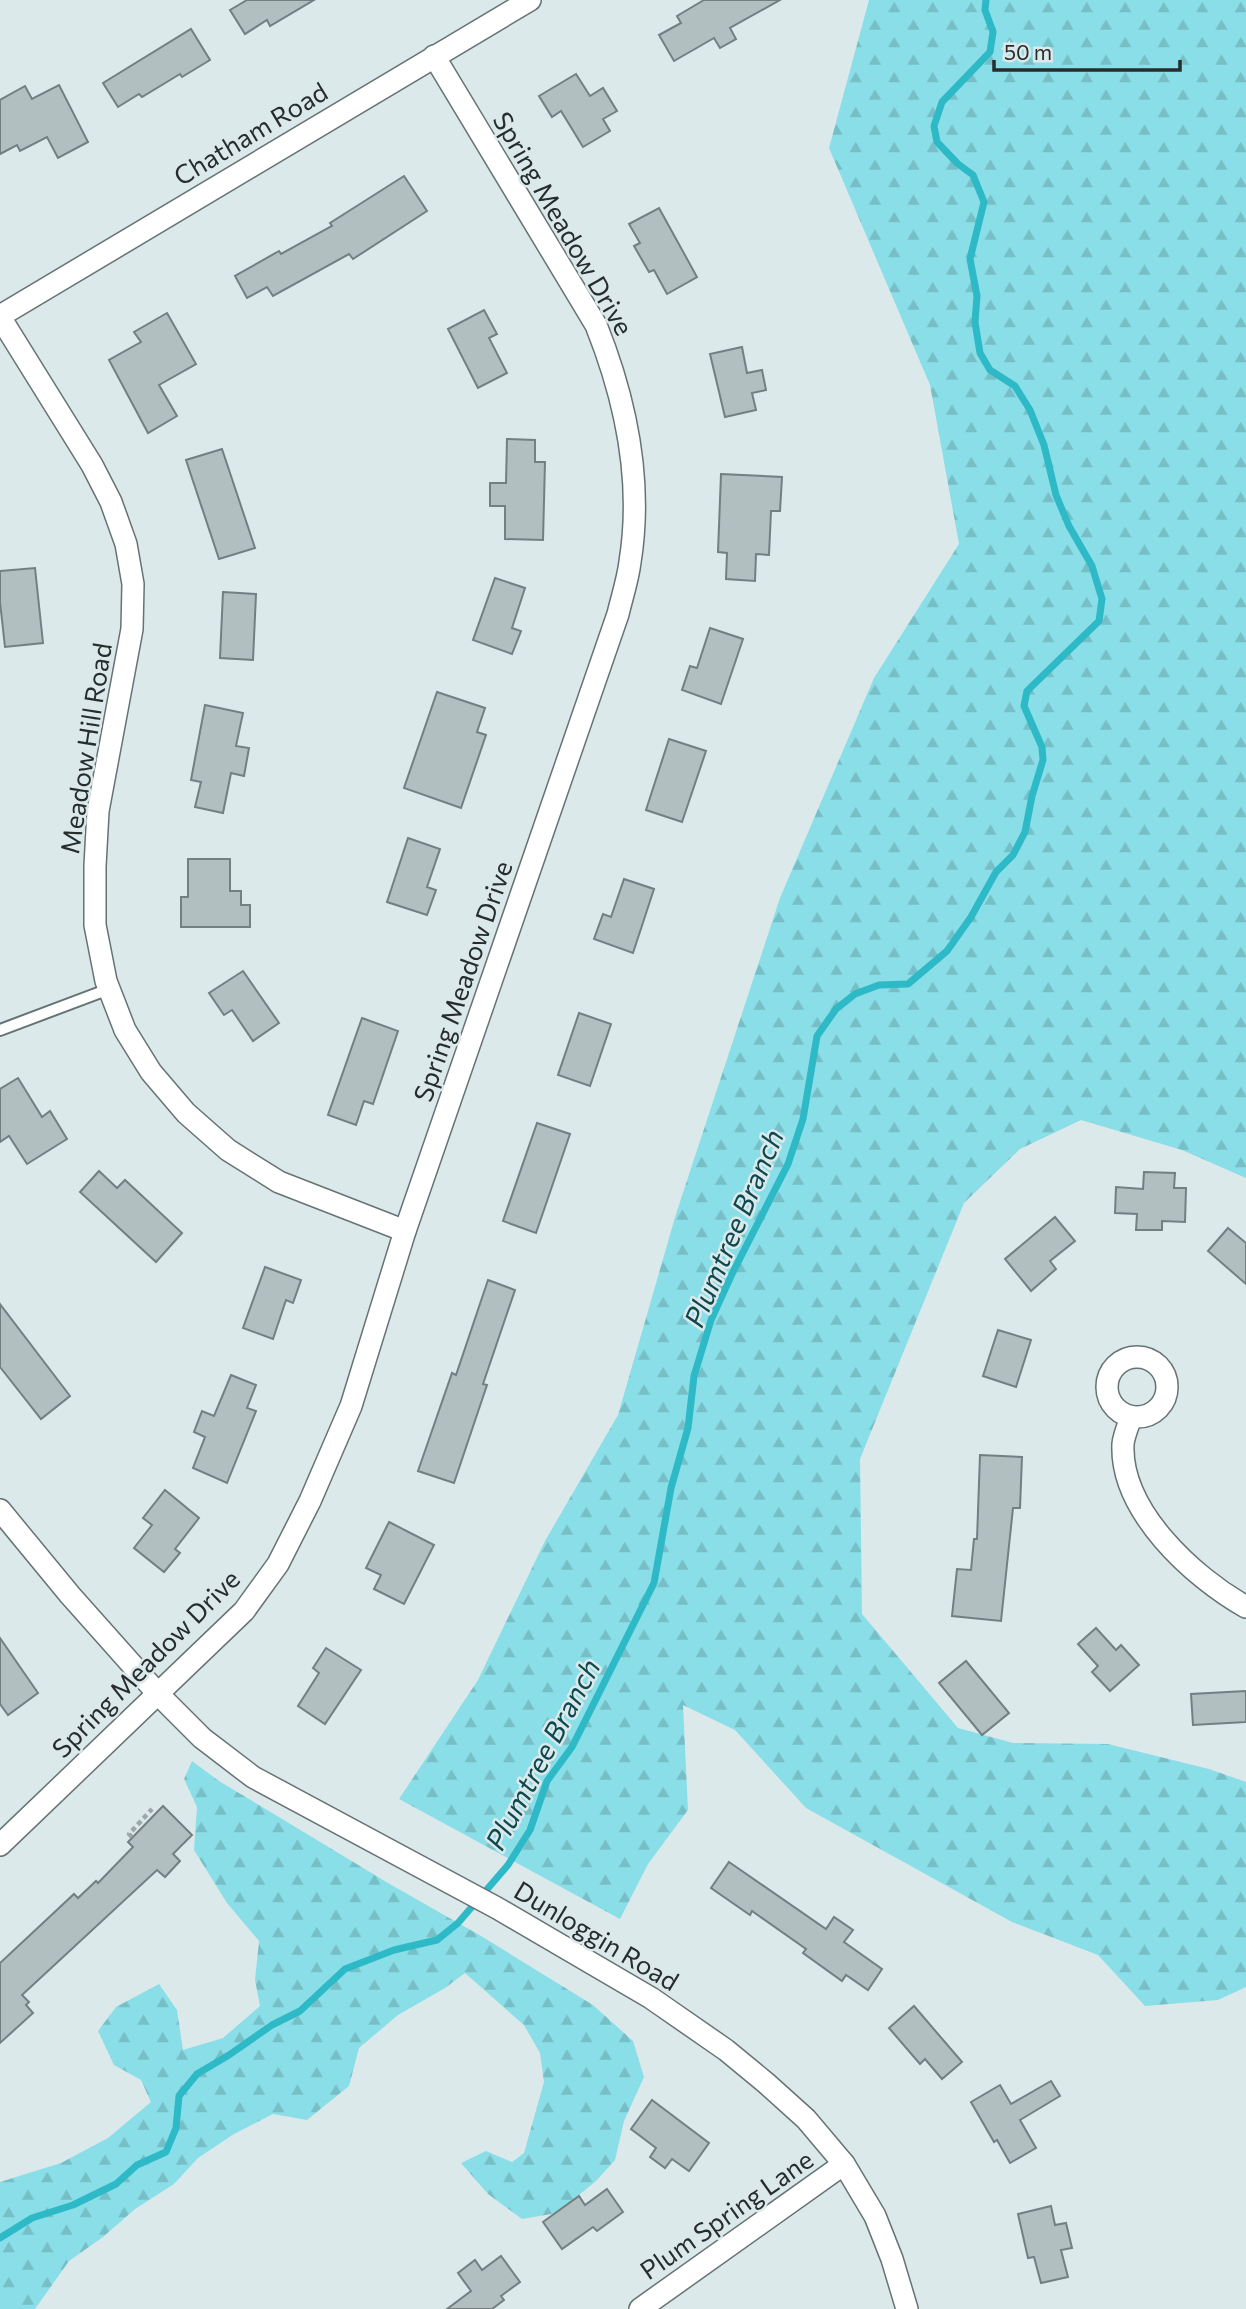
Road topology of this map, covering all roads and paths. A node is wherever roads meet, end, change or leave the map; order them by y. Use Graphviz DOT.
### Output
graph roads {
  1 [pos="530,0"];
  2 [pos="434,56"];
  3 [pos="0,316"];
  4 [pos="109,989"];
  5 [pos="0,1030"];
  6 [pos="405,1231"];
  7 [pos="1131,1418"];
  8 [pos="0,1510"];
  9 [pos="1246,1607"];
  10 [pos="159,1695"];
  11 [pos="152,1809"];
  12 [pos="132,1837"];
  13 [pos="0,1845"];
  14 [pos="844,2164"];
  15 [pos="640,2309"];
  16 [pos="907,2309"];
  1 -- 2 [label="street, Chatham Road"];
  2 -- 3 [label="street, Chatham Road"];
  2 -- 6 [label="street, Spring Meadow Drive"];
  3 -- 4 [label="street, Meadow Hill Road"];
  4 -- 5 [label="lane"];
  4 -- 6 [label="street, Meadow Hill Road"];
  6 -- 10 [label="street, Spring Meadow Drive"];
  7 -- 9 [label="street"];
  8 -- 10 [label="street, Dunloggin Road"];
  10 -- 13 [label="street, Spring Meadow Drive"];
  10 -- 14 [label="street, Dunloggin Road"];
  11 -- 12 [label="path"];
  14 -- 15 [label="street, Plum Spring Lane"];
  14 -- 16 [label="street, Dunloggin Road"];
}
